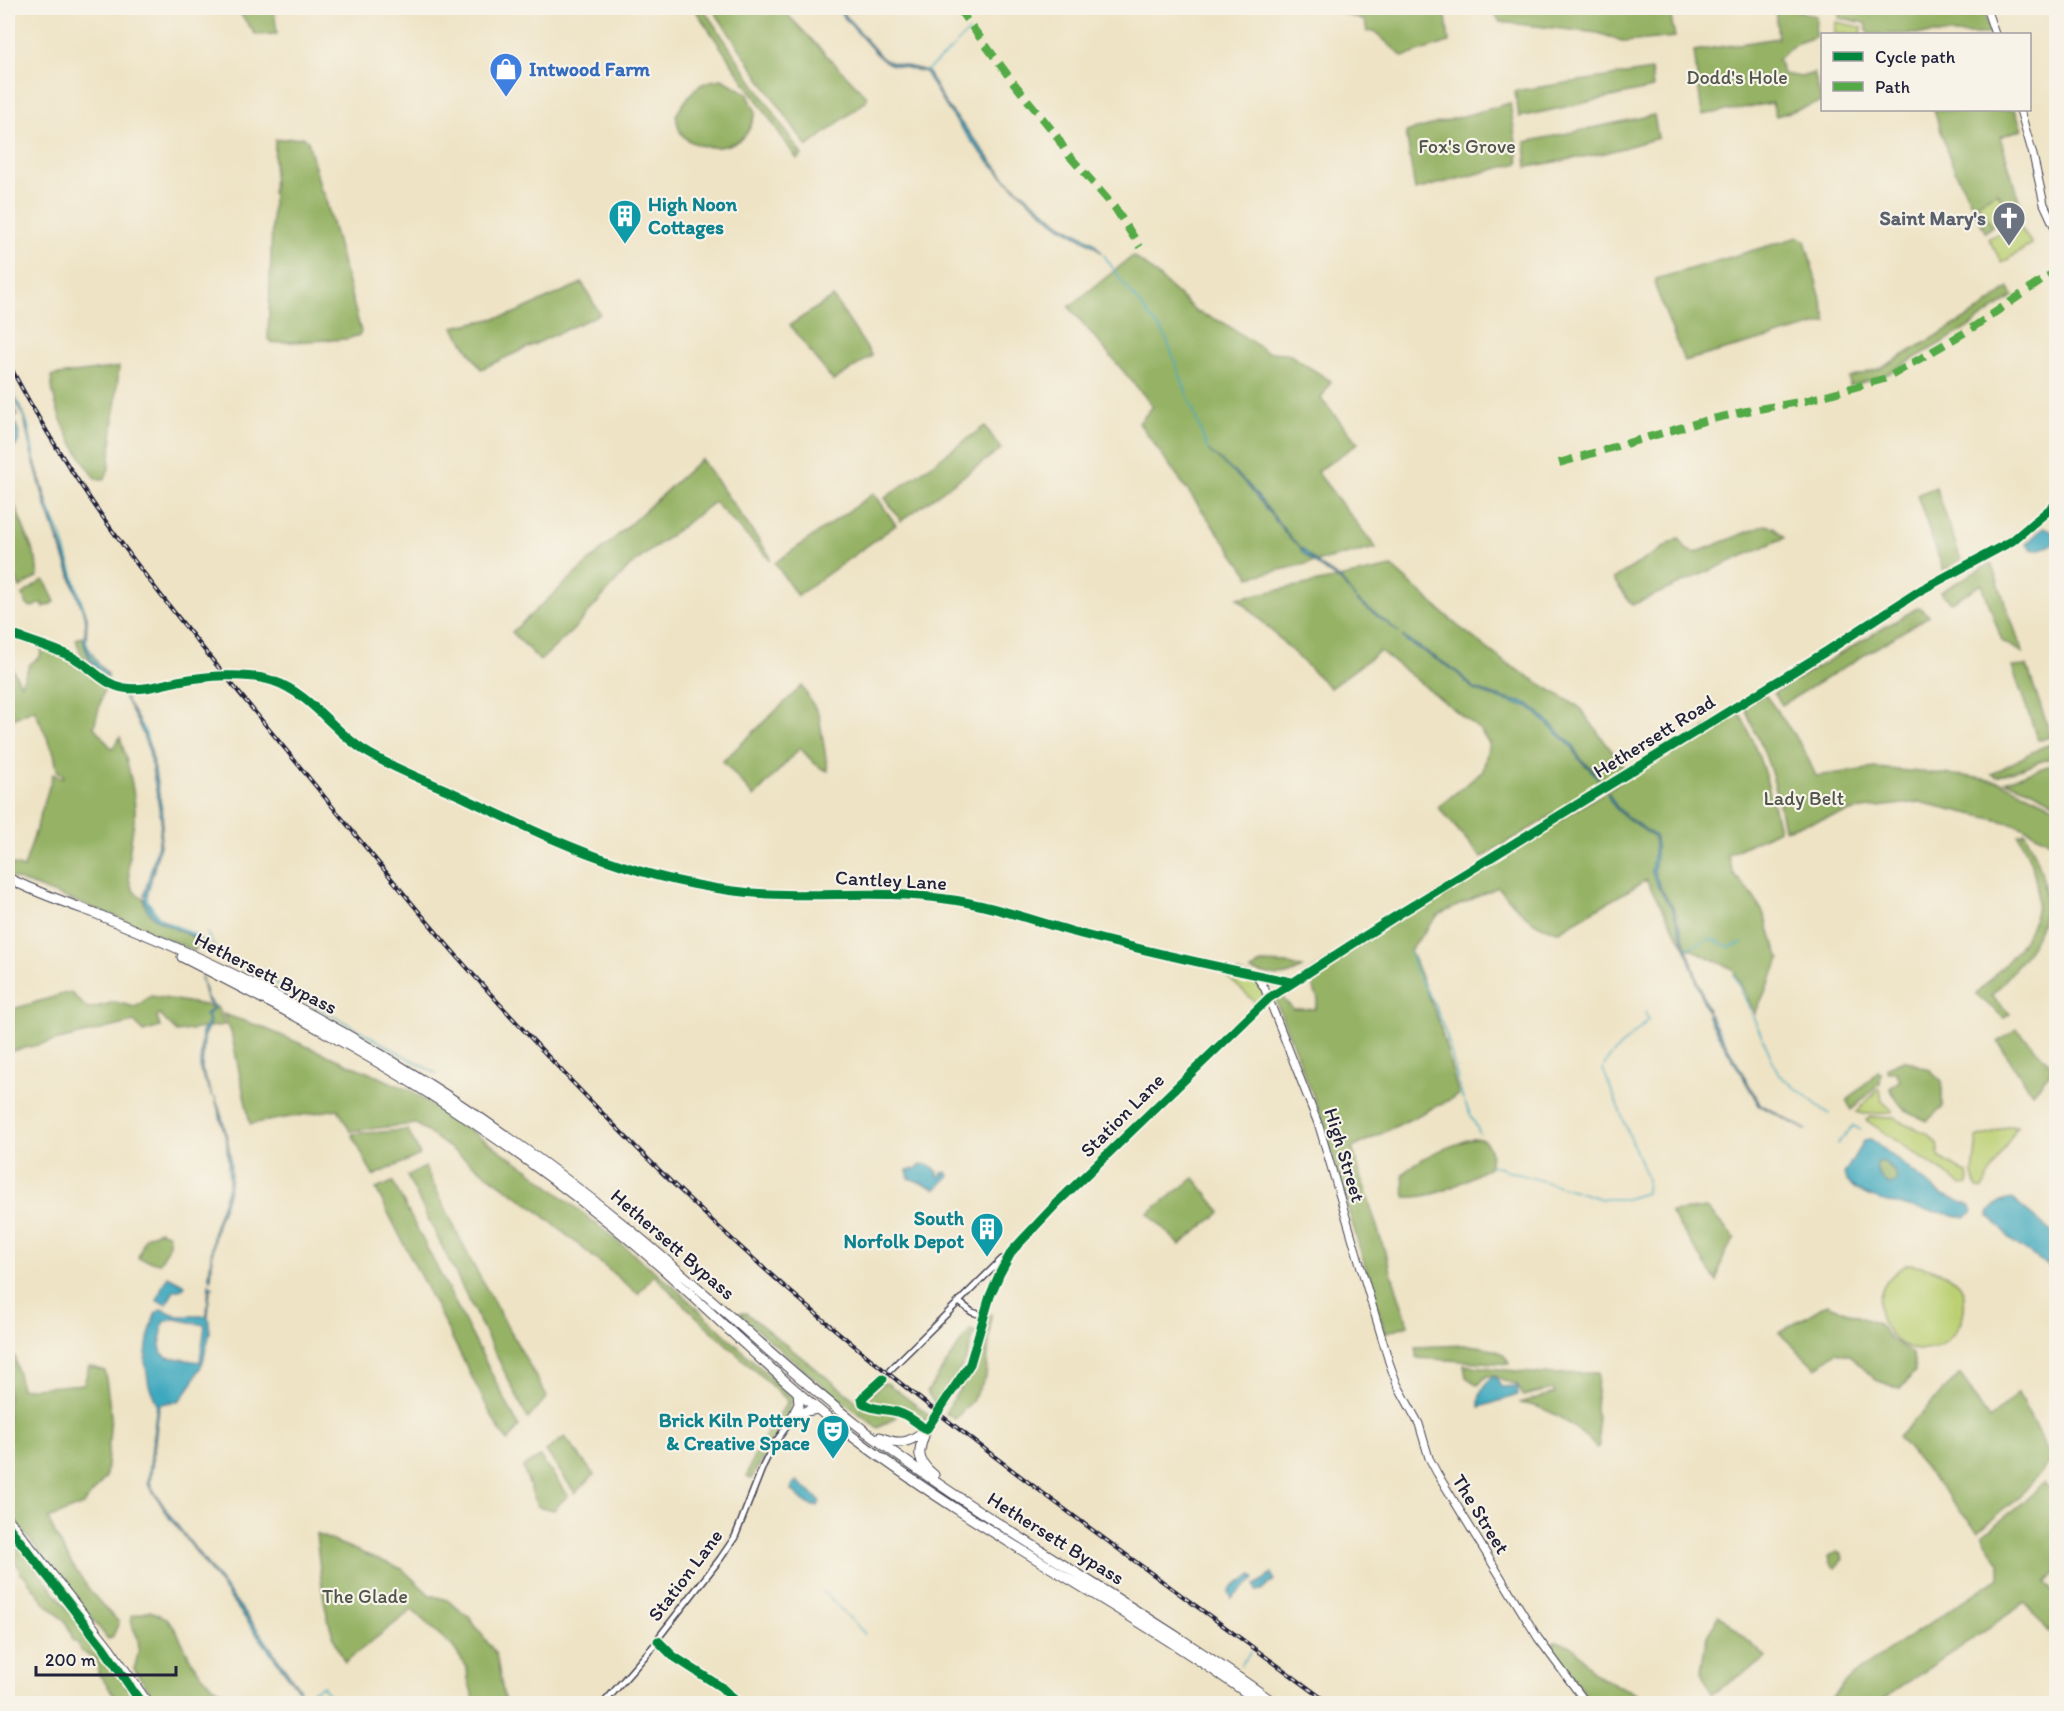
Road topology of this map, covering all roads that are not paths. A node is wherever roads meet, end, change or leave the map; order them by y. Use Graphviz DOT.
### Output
graph roads {
  1 [pos="1986,8"];
  2 [pos="1995,33"];
  3 [pos="2020,111"];
  4 [pos="2056,230"];
  5 [pos="2056,504"];
  6 [pos="8,633"];
  7 [pos="8,880"];
  8 [pos="1254,975"];
  9 [pos="1291,982"];
  10 [pos="1269,998"];
  11 [pos="1006,1262"];
  12 [pos="959,1302"];
  13 [pos="985,1316"];
  14 [pos="1379,1326"];
  15 [pos="890,1370"];
  16 [pos="883,1379"];
  17 [pos="798,1392"];
  18 [pos="818,1409"];
  19 [pos="790,1422"];
  20 [pos="855,1423"];
  21 [pos="928,1427"];
  22 [pos="964,1502"];
  23 [pos="8,1518"];
  24 [pos="149,1704"];
  25 [pos="603,1704"];
  26 [pos="1262,1704"];
  27 [pos="1276,1704"];
  28 [pos="1587,1704"];
  1 -- 2 [label="street"];
  3 -- 4 [label="street"];
  5 -- 9 [label="street, Hethersett Road"];
  6 -- 8 [label="street, Cantley Lane"];
  7 -- 17 [label="highway, Hethersett Bypass"];
  7 -- 20 [label="highway, Hethersett Bypass"];
  8 -- 9 [label="street, Cantley Lane"];
  8 -- 10 [label="street"];
  9 -- 10 [label="street, Hethersett Road"];
  10 -- 11 [label="street, Station Lane"];
  10 -- 14 [label="street, High Street"];
  11 -- 12 [label="street, Station Lane"];
  11 -- 13 [label="street, Station Lane"];
  12 -- 13 [label="street"];
  12 -- 15 [label="street, Station Lane"];
  13 -- 21 [label="street, Station Lane, bridge"];
  14 -- 28 [label="street, The Street"];
  16 -- 21 [label="street"];
  17 -- 18 [label="highway, Hethersett Bypass"];
  17 -- 19 [label="highway"];
  18 -- 19 [label="highway"];
  18 -- 26 [label="highway, Hethersett Bypass"];
  19 -- 25 [label="street, Station Lane"];
  20 -- 21 [label="highway"];
  20 -- 22 [label="highway, Hethersett Bypass"];
  21 -- 22 [label="highway"];
  22 -- 27 [label="highway, Hethersett Bypass"];
  23 -- 24 [label="main road"];
}
